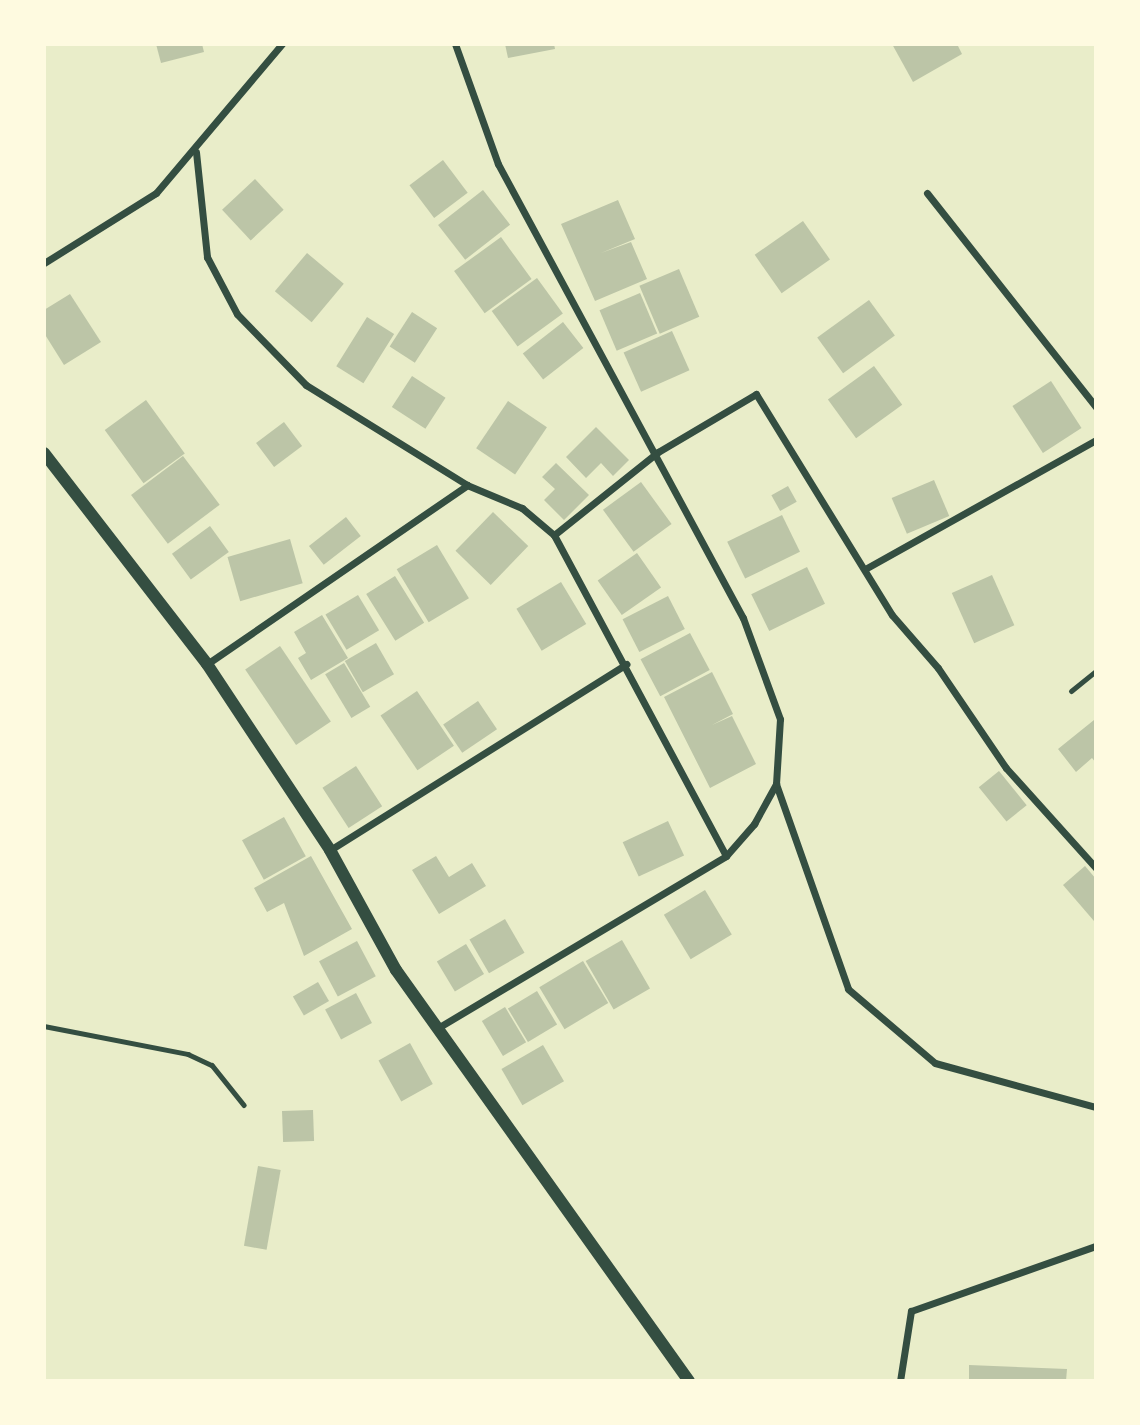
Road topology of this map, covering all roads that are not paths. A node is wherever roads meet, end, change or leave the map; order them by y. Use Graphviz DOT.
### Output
graph roads {
  1 [pos="282,44"];
  2 [pos="455,44"];
  3 [pos="197,152"];
  4 [pos="928,193"];
  5 [pos="44,263"];
  6 [pos="1096,407"];
  7 [pos="1096,440"];
  8 [pos="658,452"];
  9 [pos="44,453"];
  10 [pos="467,485"];
  11 [pos="554,535"];
  12 [pos="865,569"];
  13 [pos="207,664"];
  14 [pos="626,664"];
  15 [pos="1096,671"];
  16 [pos="1071,691"];
  17 [pos="776,784"];
  18 [pos="330,850"];
  19 [pos="726,856"];
  20 [pos="1096,868"];
  21 [pos="441,1026"];
  22 [pos="1096,1107"];
  23 [pos="1096,1247"];
  24 [pos="689,1381"];
  25 [pos="900,1381"];
  1 -- 3 [label="street"];
  2 -- 8 [label="street"];
  3 -- 5 [label="street"];
  3 -- 10 [label="street"];
  4 -- 6 [label="street"];
  7 -- 12 [label="street"];
  8 -- 11 [label="street"];
  8 -- 12 [label="street"];
  8 -- 17 [label="street"];
  9 -- 13 [label="street"];
  10 -- 11 [label="street"];
  10 -- 13 [label="street"];
  11 -- 14 [label="street"];
  12 -- 20 [label="street"];
  13 -- 18 [label="street"];
  14 -- 18 [label="street"];
  14 -- 19 [label="street"];
  15 -- 16 [label="lane"];
  17 -- 19 [label="street"];
  17 -- 22 [label="street"];
  18 -- 21 [label="street"];
  19 -- 21 [label="street"];
  21 -- 24 [label="street"];
  23 -- 25 [label="street"];
}
